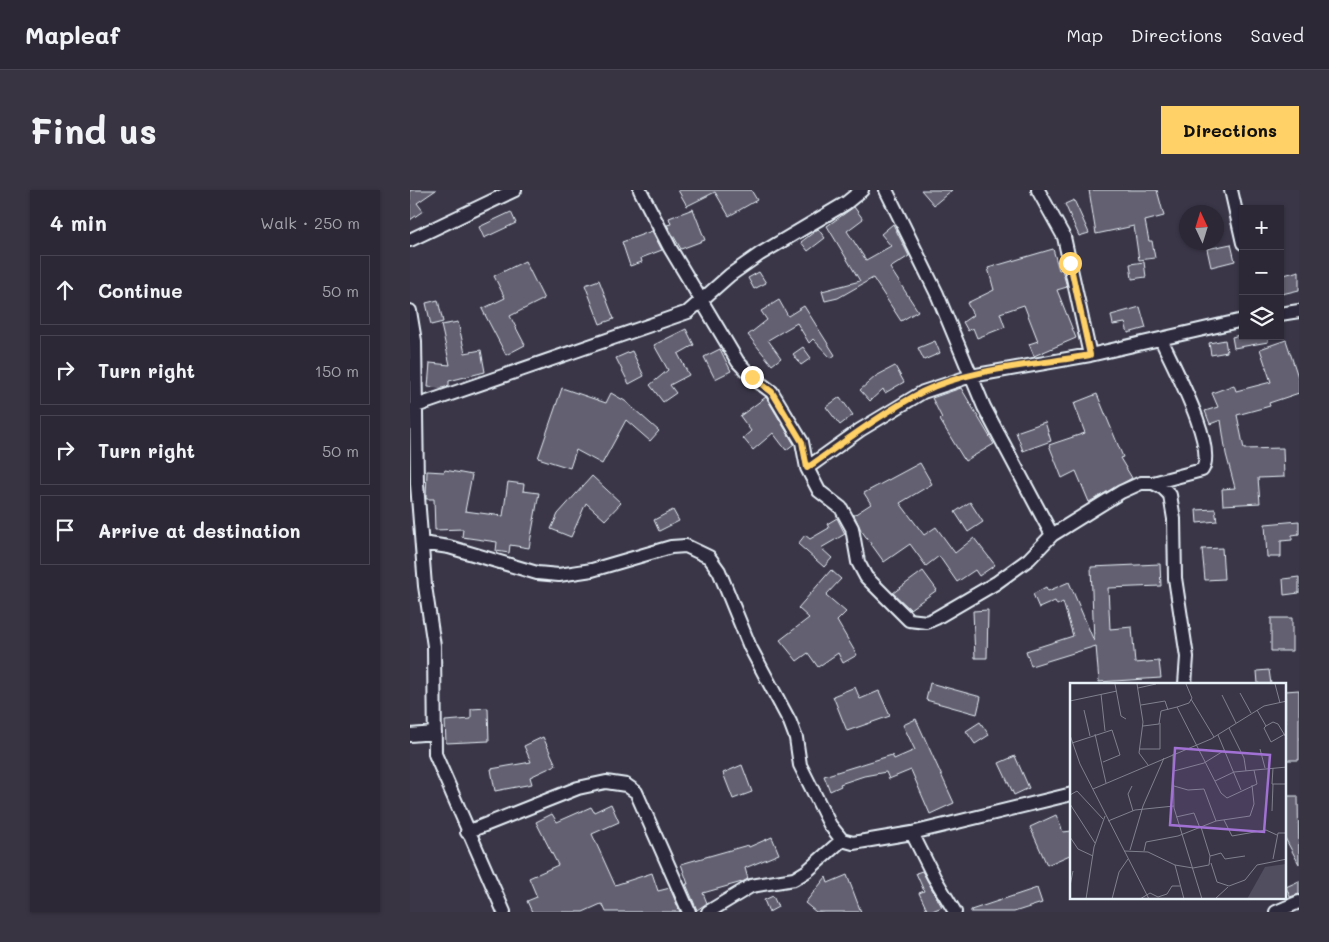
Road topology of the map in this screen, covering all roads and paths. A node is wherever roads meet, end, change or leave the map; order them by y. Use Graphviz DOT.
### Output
graph roads {
  1 [pos="515,190"];
  2 [pos="640,190"];
  3 [pos="862,190"];
  4 [pos="886,190"];
  5 [pos="1038,190"];
  6 [pos="1231,190"];
  7 [pos="1239,225"];
  8 [pos="410,240"];
  9 [pos="701,301"];
  10 [pos="410,311"];
  11 [pos="1299,311"];
  12 [pos="1284,313"];
  13 [pos="1239,321"];
  14 [pos="1161,339"];
  15 [pos="1090,355"];
  16 [pos="971,376"];
  17 [pos="416,406"];
  18 [pos="807,468"];
  19 [pos="1154,483"];
  20 [pos="1052,535"];
  21 [pos="422,544"];
  22 [pos="1185,683"];
  23 [pos="435,733"];
  24 [pos="410,735"];
  25 [pos="1070,794"];
  26 [pos="467,832"];
  27 [pos="912,833"];
  28 [pos="842,840"];
  29 [pos="1299,902"];
  30 [pos="504,912"];
  31 [pos="689,912"];
  32 [pos="708,912"];
  33 [pos="955,912"];
  34 [pos="1276,912"];
  1 -- 8 [label="street"];
  2 -- 9 [label="street"];
  3 -- 9 [label="street"];
  4 -- 16 [label="street"];
  5 -- 15 [label="street"];
  6 -- 7 [label="street"];
  9 -- 17 [label="street"];
  9 -- 18 [label="street"];
  10 -- 17 [label="street"];
  11 -- 12 [label="street"];
  13 -- 14 [label="street"];
  14 -- 15 [label="street"];
  14 -- 19 [label="street"];
  15 -- 16 [label="street"];
  16 -- 18 [label="street"];
  16 -- 20 [label="street"];
  17 -- 21 [label="street"];
  18 -- 20 [label="street"];
  19 -- 20 [label="street"];
  19 -- 22 [label="street"];
  21 -- 23 [label="street"];
  21 -- 28 [label="street"];
  23 -- 24 [label="street"];
  23 -- 26 [label="street"];
  25 -- 27 [label="street"];
  26 -- 30 [label="street"];
  26 -- 31 [label="street"];
  27 -- 28 [label="street"];
  27 -- 33 [label="street"];
  28 -- 32 [label="street"];
  29 -- 34 [label="street"];
}
